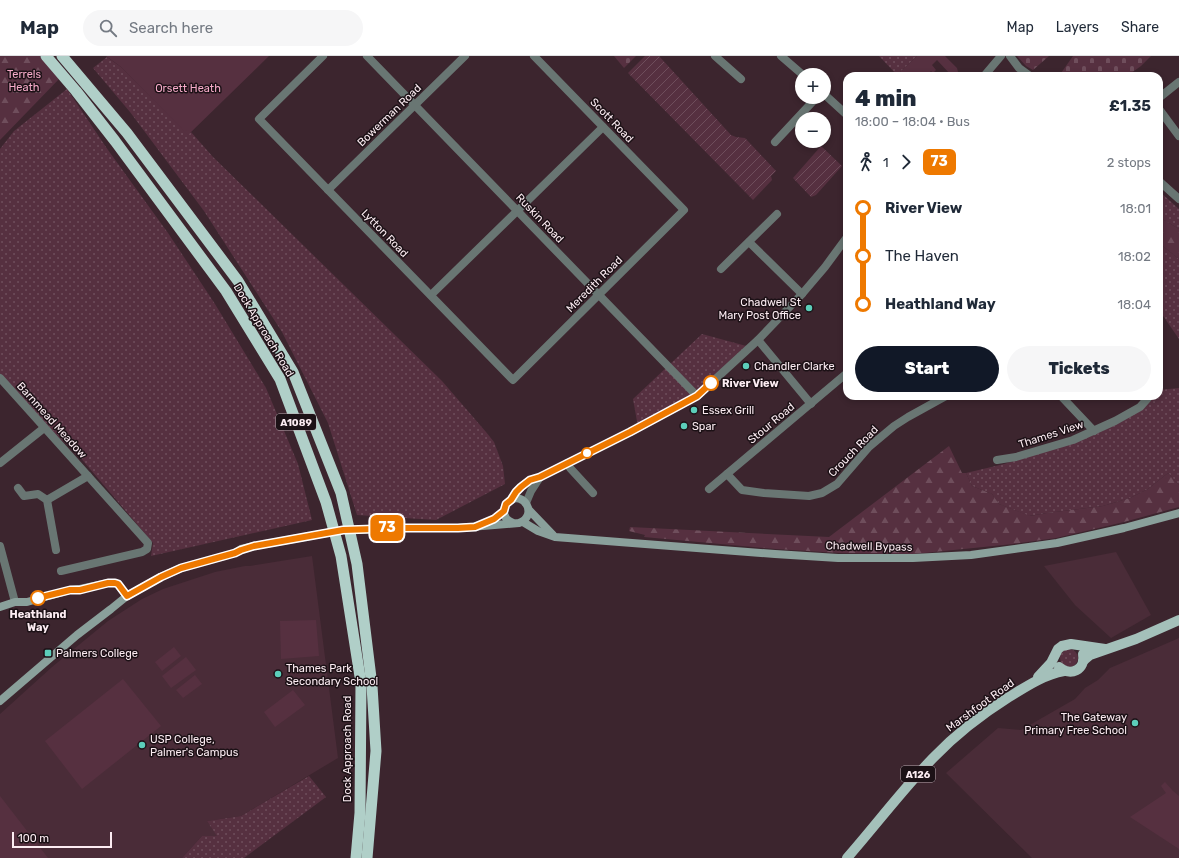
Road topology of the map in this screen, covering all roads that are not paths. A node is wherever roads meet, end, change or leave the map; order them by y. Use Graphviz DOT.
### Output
graph roads {
  1 [pos="46,56"];
  2 [pos="62,56"];
  3 [pos="323,56"];
  4 [pos="367,56"];
  5 [pos="465,56"];
  6 [pos="534,56"];
  7 [pos="715,56"];
  8 [pos="782,56"];
  9 [pos="1001,56"];
  10 [pos="1010,56"];
  11 [pos="724,59"];
  12 [pos="795,68"];
  13 [pos="987,72"];
  14 [pos="1024,72"];
  15 [pos="741,79"];
  16 [pos="1179,82"];
  17 [pos="1163,95"];
  18 [pos="831,100"];
  19 [pos="810,104"];
  20 [pos="415,105"];
  21 [pos="843,111"];
  22 [pos="1163,114"];
  23 [pos="603,127"];
  24 [pos="1179,136"];
  25 [pos="775,142"];
  26 [pos="1163,185"];
  27 [pos="328,190"];
  28 [pos="1179,199"];
  29 [pos="517,211"];
  30 [pos="778,214"];
  31 [pos="676,218"];
  32 [pos="749,242"];
  33 [pos="843,243"];
  34 [pos="721,268"];
  35 [pos="802,294"];
  36 [pos="599,295"];
  37 [pos="431,296"];
  38 [pos="758,340"];
  39 [pos="495,362"];
  40 [pos="843,376"];
  41 [pos="0,378"];
  42 [pos="697,396"];
  43 [pos="939,400"];
  44 [pos="1065,400"];
  45 [pos="1146,400"];
  46 [pos="811,404"];
  47 [pos="44,428"];
  48 [pos="1094,431"];
  49 [pos="997,460"];
  50 [pos="0,463"];
  51 [pos="567,463"];
  52 [pos="727,474"];
  53 [pos="88,476"];
  54 [pos="540,477"];
  55 [pos="18,488"];
  56 [pos="708,489"];
  57 [pos="589,492"];
  58 [pos="47,500"];
  59 [pos="511,500"];
  60 [pos="527,506"];
  61 [pos="504,511"];
  62 [pos="1179,513"];
  63 [pos="523,522"];
  64 [pos="513,523"];
  65 [pos="475,527"];
  66 [pos="555,537"];
  67 [pos="0,546"];
  68 [pos="56,550"];
  69 [pos="61,571"];
  70 [pos="127,596"];
  71 [pos="15,602"];
  72 [pos="0,607"];
  73 [pos="1179,620"];
  74 [pos="1070,644"];
  75 [pos="1105,649"];
  76 [pos="1055,656"];
  77 [pos="1083,661"];
  78 [pos="1064,671"];
  79 [pos="1033,682"];
  80 [pos="0,701"];
  81 [pos="356,858"];
  82 [pos="367,858"];
  83 [pos="847,858"];
  1 -- 81 [label="highway, Dock Approach Road / A1089"];
  2 -- 82 [label="highway, Dock Approach Road / A1089"];
  3 -- 27 [label="street, Lytton Road"];
  4 -- 20 [label="street, Ruskin Road"];
  5 -- 20 [label="street, Bowerman Road"];
  6 -- 23 [label="street, Scott Road"];
  7 -- 11 [label="street"];
  8 -- 12 [label="street"];
  9 -- 13 [label="street"];
  10 -- 14 [label="street"];
  11 -- 15 [label="street"];
  16 -- 17 [label="street"];
  18 -- 21 [label="street"];
  19 -- 25 [label="street"];
  20 -- 27 [label="street, Bowerman Road"];
  20 -- 29 [label="street, Ruskin Road"];
  22 -- 24 [label="street"];
  23 -- 29 [label="street"];
  23 -- 31 [label="street, Scott Road"];
  26 -- 28 [label="street"];
  27 -- 37 [label="street, Lytton Road"];
  29 -- 36 [label="street, Ruskin Road"];
  29 -- 37 [label="street"];
  30 -- 32 [label="street"];
  31 -- 36 [label="street, Meredith Road"];
  32 -- 34 [label="street"];
  32 -- 35 [label="street"];
  33 -- 35 [label="street"];
  35 -- 38 [label="street"];
  36 -- 39 [label="street, Meredith Road"];
  36 -- 42 [label="street, Ruskin Road"];
  37 -- 39 [label="street, Lytton Road"];
  38 -- 42 [label="street"];
  38 -- 46 [label="street"];
  40 -- 46 [label="street, Stour Road"];
  41 -- 47 [label="street, Barnmead Meadow"];
  42 -- 51 [label="street"];
  43 -- 52 [label="street, Crouch Road"];
  44 -- 48 [label="street"];
  45 -- 48 [label="street, Thames View"];
  46 -- 52 [label="street, Stour Road"];
  47 -- 50 [label="street"];
  47 -- 53 [label="street, Barnmead Meadow"];
  48 -- 49 [label="street, Thames View"];
  51 -- 54 [label="street"];
  51 -- 57 [label="street"];
  52 -- 56 [label="street, Stour Road"];
  53 -- 58 [label="street"];
  53 -- 69 [label="street, Barnmead Meadow"];
  54 -- 59 [label="street"];
  54 -- 60 [label="street"];
  55 -- 58 [label="street"];
  58 -- 68 [label="street"];
  59 -- 60 [label="main road"];
  59 -- 61 [label="main road"];
  60 -- 63 [label="main road"];
  60 -- 66 [label="main road"];
  61 -- 64 [label="main road"];
  61 -- 65 [label="main road"];
  62 -- 66 [label="main road, Chadwell Bypass"];
  63 -- 64 [label="main road"];
  63 -- 66 [label="main road, Chadwell Bypass"];
  64 -- 65 [label="main road"];
  65 -- 70 [label="main road"];
  67 -- 71 [label="street"];
  70 -- 71 [label="main road"];
  70 -- 80 [label="main road"];
  71 -- 72 [label="main road"];
  73 -- 75 [label="main road, Marshfoot Road / A126"];
  74 -- 75 [label="main road, Marshfoot Road / A126"];
  74 -- 76 [label="main road, Marshfoot Road / A126"];
  74 -- 77 [label="main road"];
  75 -- 77 [label="main road, Marshfoot Road / A126"];
  76 -- 78 [label="main road"];
  76 -- 79 [label="main road, Marshfoot Road / A126"];
  77 -- 78 [label="main road, Marshfoot Road / A126"];
  78 -- 79 [label="main road, Marshfoot Road / A126"];
  79 -- 83 [label="main road, Marshfoot Road / A126"];
}
